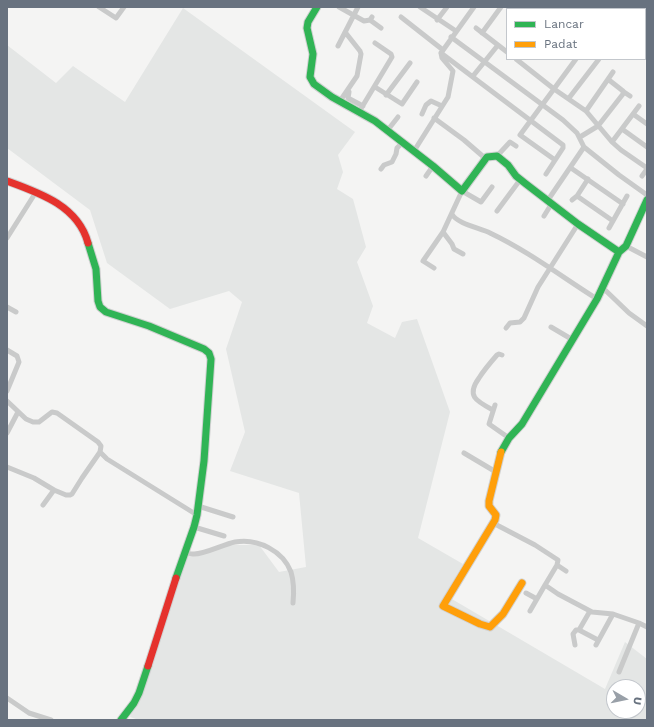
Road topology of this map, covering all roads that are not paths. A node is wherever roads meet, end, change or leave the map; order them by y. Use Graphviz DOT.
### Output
graph roads {
  1 [pos="99,7"];
  2 [pos="124,7"];
  3 [pos="317,7"];
  4 [pos="339,7"];
  5 [pos="358,7"];
  6 [pos="420,7"];
  7 [pos="447,7"];
  8 [pos="474,7"];
  9 [pos="501,7"];
  10 [pos="354,16"];
  11 [pos="401,17"];
  12 [pos="437,20"];
  13 [pos="381,28"];
  14 [pos="476,28"];
  15 [pos="456,31"];
  16 [pos="345,32"];
  17 [pos="482,33"];
  18 [pos="452,37"];
  19 [pos="375,43"];
  20 [pos="498,44"];
  21 [pos="338,46"];
  22 [pos="506,51"];
  23 [pos="442,52"];
  24 [pos="517,60"];
  25 [pos="575,60"];
  26 [pos="598,60"];
  27 [pos="485,62"];
  28 [pos="410,63"];
  29 [pos="614,72"];
  30 [pos="473,76"];
  31 [pos="609,80"];
  32 [pos="417,82"];
  33 [pos="350,87"];
  34 [pos="375,87"];
  35 [pos="554,88"];
  36 [pos="624,92"];
  37 [pos="386,95"];
  38 [pos="630,96"];
  39 [pos="569,98"];
  40 [pos="340,101"];
  41 [pos="542,104"];
  42 [pos="442,106"];
  43 [pos="639,106"];
  44 [pos="361,109"];
  45 [pos="586,111"];
  46 [pos="422,114"];
  47 [pos="633,114"];
  48 [pos="398,117"];
  49 [pos="434,118"];
  50 [pos="530,121"];
  51 [pos="647,124"];
  52 [pos="598,126"];
  53 [pos="622,129"];
  54 [pos="387,131"];
  55 [pos="580,137"];
  56 [pos="612,142"];
  57 [pos="402,143"];
  58 [pos="516,146"];
  59 [pos="584,147"];
  60 [pos="647,147"];
  61 [pos="414,151"];
  62 [pos="497,156"];
  63 [pos="486,159"];
  64 [pos="555,160"];
  65 [pos="433,166"];
  66 [pos="571,168"];
  67 [pos="647,168"];
  68 [pos="381,169"];
  69 [pos="546,174"];
  70 [pos="426,176"];
  71 [pos="642,176"];
  72 [pos="520,180"];
  73 [pos="588,180"];
  74 [pos="7,181"];
  75 [pos="492,187"];
  76 [pos="462,191"];
  77 [pos="36,192"];
  78 [pos="647,195"];
  79 [pos="577,196"];
  80 [pos="627,196"];
  81 [pos="572,200"];
  82 [pos="647,200"];
  83 [pos="550,202"];
  84 [pos="623,204"];
  85 [pos="496,210"];
  86 [pos="452,214"];
  87 [pos="544,216"];
  88 [pos="613,221"];
  89 [pos="578,224"];
  90 [pos="610,228"];
  91 [pos="443,232"];
  92 [pos="7,238"];
  93 [pos="626,246"];
  94 [pos="619,252"];
  95 [pos="463,254"];
  96 [pos="647,257"];
  97 [pos="434,268"];
  98 [pos="549,269"];
  99 [pos="603,288"];
  100 [pos="597,299"];
  101 [pos="7,307"];
  102 [pos="16,312"];
  103 [pos="647,326"];
  104 [pos="551,327"];
  105 [pos="506,328"];
  106 [pos="573,340"];
  107 [pos="7,350"];
  108 [pos="502,356"];
  109 [pos="7,391"];
  110 [pos="7,401"];
  111 [pos="18,412"];
  112 [pos="7,432"];
  113 [pos="509,438"];
  114 [pos="100,452"];
  115 [pos="464,453"];
  116 [pos="7,467"];
  117 [pos="496,472"];
  118 [pos="54,490"];
  119 [pos="44,505"];
  120 [pos="198,506"];
  121 [pos="197,515"];
  122 [pos="233,517"];
  123 [pos="493,523"];
  124 [pos="194,527"];
  125 [pos="224,536"];
  126 [pos="184,552"];
  127 [pos="557,565"];
  128 [pos="566,571"];
  129 [pos="522,583"];
  130 [pos="545,585"];
  131 [pos="526,593"];
  132 [pos="537,599"];
  133 [pos="293,603"];
  134 [pos="590,611"];
  135 [pos="530,612"];
  136 [pos="613,614"];
  137 [pos="639,623"];
  138 [pos="647,627"];
  139 [pos="579,630"];
  140 [pos="575,645"];
  141 [pos="619,672"];
  142 [pos="7,698"];
  143 [pos="51,720"];
  144 [pos="121,720"];
  1 -- 2 [label="street"];
  3 -- 40 [label="street"];
  4 -- 10 [label="street"];
  5 -- 10 [label="street"];
  6 -- 12 [label="street"];
  7 -- 12 [label="street"];
  8 -- 15 [label="street"];
  9 -- 17 [label="street"];
  10 -- 13 [label="street"];
  10 -- 16 [label="street"];
  11 -- 23 [label="street"];
  12 -- 15 [label="street"];
  14 -- 17 [label="street"];
  15 -- 18 [label="street"];
  16 -- 21 [label="street"];
  16 -- 33 [label="street"];
  17 -- 20 [label="street"];
  18 -- 23 [label="street"];
  18 -- 27 [label="street"];
  19 -- 34 [label="street"];
  20 -- 22 [label="street"];
  20 -- 27 [label="street"];
  23 -- 30 [label="street"];
  23 -- 42 [label="street"];
  24 -- 35 [label="street"];
  25 -- 35 [label="street"];
  26 -- 39 [label="street"];
  27 -- 30 [label="street"];
  27 -- 41 [label="street"];
  28 -- 37 [label="street"];
  29 -- 31 [label="street"];
  30 -- 50 [label="street"];
  31 -- 36 [label="street"];
  31 -- 45 [label="street"];
  32 -- 37 [label="street"];
  33 -- 40 [label="street"];
  33 -- 44 [label="street"];
  34 -- 37 [label="street"];
  34 -- 44 [label="street"];
  35 -- 39 [label="street"];
  35 -- 41 [label="street"];
  36 -- 38 [label="street"];
  36 -- 52 [label="street"];
  39 -- 45 [label="street"];
  40 -- 44 [label="street"];
  41 -- 50 [label="street"];
  41 -- 55 [label="street"];
  42 -- 46 [label="street"];
  42 -- 49 [label="street"];
  43 -- 47 [label="street"];
  44 -- 54 [label="street"];
  45 -- 52 [label="street"];
  47 -- 51 [label="street"];
  47 -- 53 [label="street"];
  48 -- 54 [label="street"];
  49 -- 61 [label="street"];
  49 -- 63 [label="street"];
  50 -- 64 [label="street"];
  50 -- 64 [label="street"];
  52 -- 55 [label="street"];
  52 -- 56 [label="street"];
  53 -- 56 [label="street"];
  53 -- 60 [label="street"];
  54 -- 57 [label="street"];
  55 -- 59 [label="street"];
  56 -- 67 [label="street"];
  57 -- 61 [label="street"];
  57 -- 68 [label="street"];
  58 -- 62 [label="street"];
  59 -- 66 [label="street"];
  59 -- 78 [label="street"];
  61 -- 65 [label="street"];
  62 -- 63 [label="street"];
  62 -- 72 [label="street"];
  63 -- 76 [label="street"];
  64 -- 69 [label="street"];
  65 -- 70 [label="street"];
  65 -- 76 [label="street"];
  66 -- 73 [label="street"];
  66 -- 83 [label="street"];
  67 -- 71 [label="street"];
  72 -- 83 [label="street"];
  72 -- 85 [label="street"];
  73 -- 79 [label="street"];
  73 -- 84 [label="street"];
  74 -- 77 [label="street"];
  75 -- 76 [label="street"];
  76 -- 86 [label="street"];
  77 -- 92 [label="street"];
  77 -- 120 [label="street"];
  79 -- 81 [label="street"];
  79 -- 88 [label="street"];
  80 -- 84 [label="street"];
  82 -- 93 [label="street"];
  83 -- 87 [label="street"];
  83 -- 89 [label="street"];
  84 -- 88 [label="street"];
  86 -- 91 [label="street"];
  86 -- 98 [label="street"];
  88 -- 90 [label="street"];
  89 -- 94 [label="street"];
  89 -- 98 [label="street"];
  91 -- 95 [label="street"];
  91 -- 97 [label="street"];
  93 -- 94 [label="street"];
  93 -- 96 [label="street"];
  94 -- 99 [label="street"];
  98 -- 100 [label="street"];
  98 -- 105 [label="street"];
  99 -- 100 [label="street"];
  99 -- 103 [label="street"];
  100 -- 106 [label="street"];
  101 -- 102 [label="street"];
  104 -- 106 [label="street"];
  106 -- 113 [label="street"];
  107 -- 109 [label="street"];
  108 -- 113 [label="street"];
  110 -- 111 [label="street"];
  111 -- 112 [label="street"];
  111 -- 114 [label="street"];
  113 -- 117 [label="street"];
  114 -- 118 [label="street"];
  114 -- 121 [label="street"];
  115 -- 117 [label="street"];
  116 -- 118 [label="street"];
  117 -- 123 [label="street"];
  118 -- 119 [label="street"];
  120 -- 121 [label="street"];
  120 -- 122 [label="street"];
  121 -- 124 [label="street"];
  123 -- 127 [label="street"];
  123 -- 129 [label="street"];
  124 -- 125 [label="street"];
  124 -- 126 [label="street"];
  126 -- 133 [label="street"];
  126 -- 144 [label="street"];
  127 -- 128 [label="street"];
  127 -- 130 [label="street"];
  130 -- 132 [label="street"];
  130 -- 134 [label="street"];
  131 -- 132 [label="street"];
  132 -- 135 [label="street"];
  134 -- 136 [label="street"];
  134 -- 139 [label="street"];
  136 -- 137 [label="street"];
  136 -- 139 [label="street"];
  137 -- 138 [label="street"];
  137 -- 141 [label="street"];
  139 -- 140 [label="street"];
  142 -- 143 [label="street"];
}
